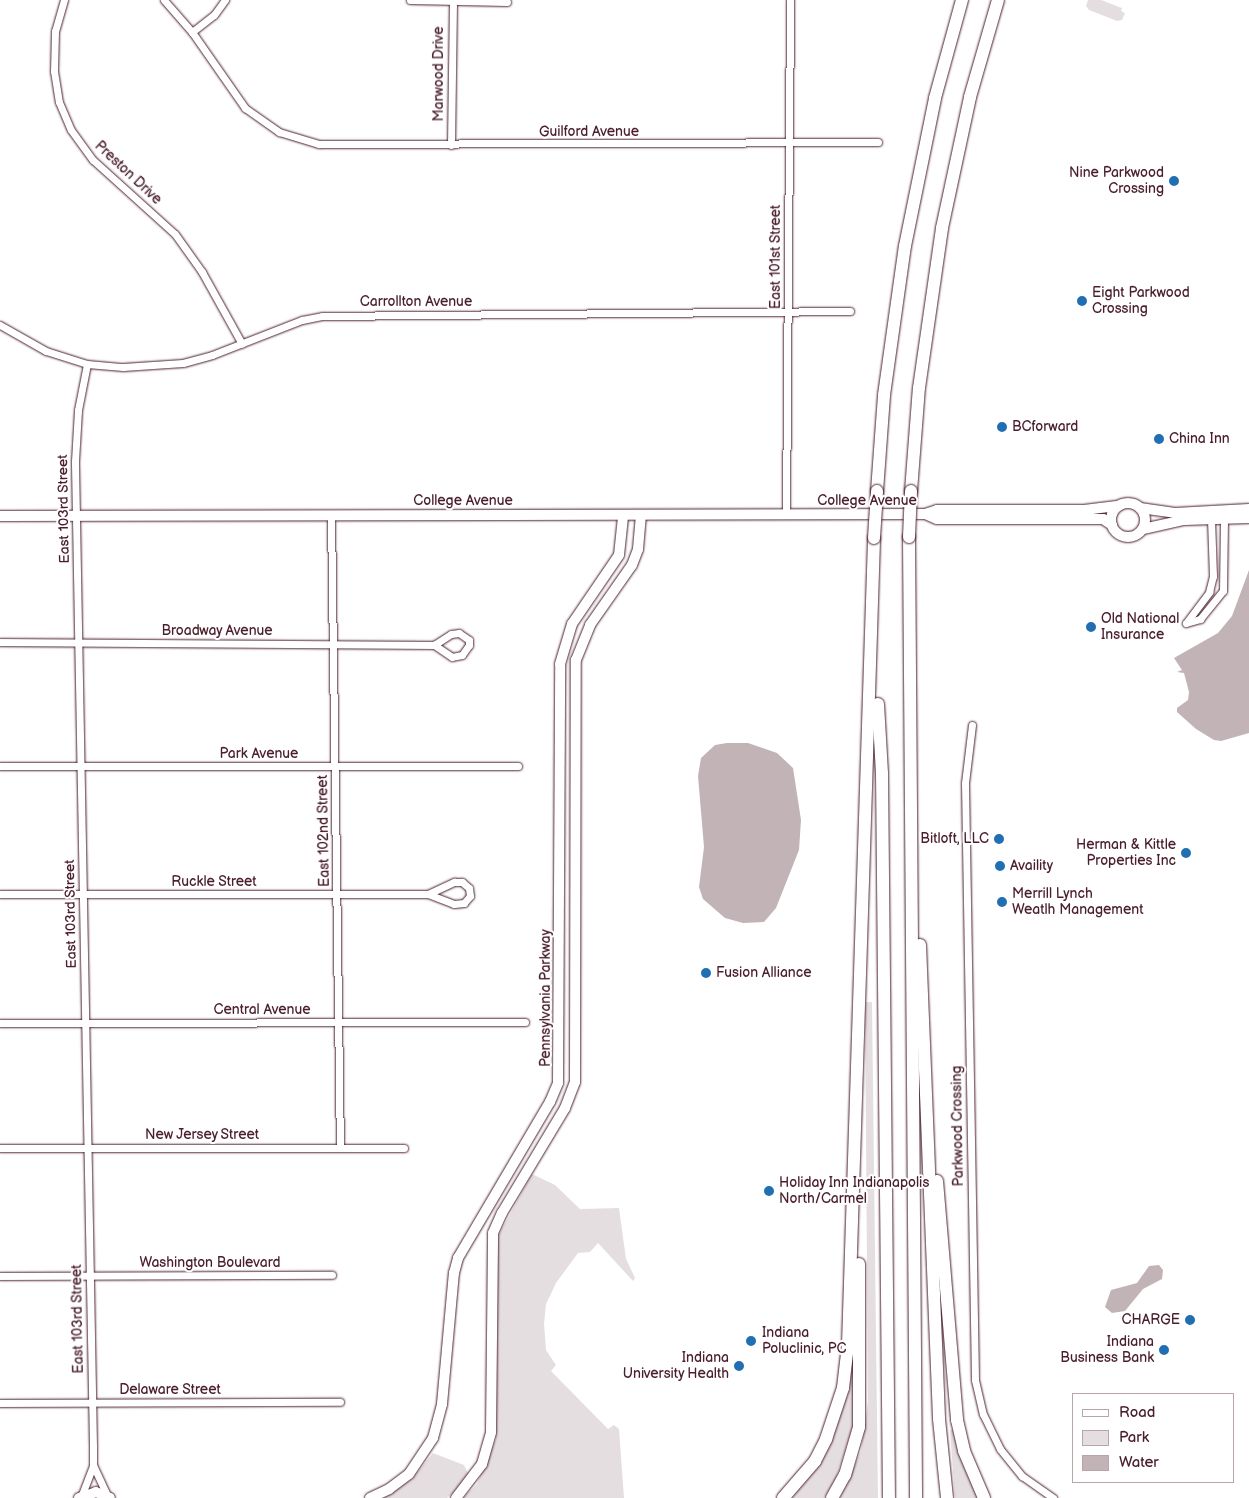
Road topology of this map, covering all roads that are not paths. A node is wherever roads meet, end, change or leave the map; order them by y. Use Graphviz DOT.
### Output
graph roads {
  1 [pos="64,0"];
  2 [pos="164,0"];
  3 [pos="225,0"];
  4 [pos="410,0"];
  5 [pos="790,0"];
  6 [pos="962,0"];
  7 [pos="998,0"];
  8 [pos="508,2"];
  9 [pos="453,3"];
  10 [pos="192,32"];
  11 [pos="878,142"];
  12 [pos="789,143"];
  13 [pos="451,145"];
  14 [pos="850,311"];
  15 [pos="788,312"];
  16 [pos="0,325"];
  17 [pos="242,344"];
  18 [pos="87,364"];
  19 [pos="1119,506"];
  20 [pos="1140,508"];
  21 [pos="1249,509"];
  22 [pos="925,514"];
  23 [pos="331,515"];
  24 [pos="786,515"];
  25 [pos="0,516"];
  26 [pos="77,516"];
  27 [pos="623,516"];
  28 [pos="640,516"];
  29 [pos="1224,518"];
  30 [pos="1249,518"];
  31 [pos="1211,519"];
  32 [pos="1112,525"];
  33 [pos="1143,529"];
  34 [pos="873,622"];
  35 [pos="0,642"];
  36 [pos="80,642"];
  37 [pos="333,644"];
  38 [pos="434,645"];
  39 [pos="972,725"];
  40 [pos="0,766"];
  41 [pos="82,766"];
  42 [pos="335,766"];
  43 [pos="518,766"];
  44 [pos="912,855"];
  45 [pos="0,894"];
  46 [pos="83,894"];
  47 [pos="337,894"];
  48 [pos="428,894"];
  49 [pos="0,1022"];
  50 [pos="86,1022"];
  51 [pos="339,1022"];
  52 [pos="525,1022"];
  53 [pos="924,1072"];
  54 [pos="856,1114"];
  55 [pos="0,1148"];
  56 [pos="88,1148"];
  57 [pos="340,1148"];
  58 [pos="404,1148"];
  59 [pos="332,1275"];
  60 [pos="0,1276"];
  61 [pos="89,1276"];
  62 [pos="340,1402"];
  63 [pos="0,1403"];
  64 [pos="92,1403"];
  65 [pos="93,1465"];
  66 [pos="80,1497"];
  67 [pos="108,1497"];
  68 [pos="370,1498"];
  69 [pos="456,1498"];
  70 [pos="783,1498"];
  71 [pos="832,1498"];
  72 [pos="889,1498"];
  73 [pos="916,1498"];
  74 [pos="947,1498"];
  75 [pos="984,1498"];
  76 [pos="1053,1498"];
  1 -- 17 [label="street, Preston Drive"];
  2 -- 10 [label="street, Guilford Avenue"];
  3 -- 10 [label="street"];
  4 -- 9 [label="street"];
  5 -- 12 [label="street, East 101st Street"];
  6 -- 34 [label="highway, bridge"];
  7 -- 44 [label="highway, bridge"];
  8 -- 9 [label="street"];
  9 -- 13 [label="street, Marwood Drive"];
  10 -- 13 [label="street, Guilford Avenue"];
  11 -- 12 [label="street, Guilford Avenue"];
  12 -- 13 [label="street, Guilford Avenue"];
  12 -- 15 [label="street, East 101st Street"];
  14 -- 15 [label="street, Carrollton Avenue"];
  15 -- 17 [label="street, Carrollton Avenue"];
  15 -- 24 [label="street, East 101st Street"];
  16 -- 18 [label="street, Carrollton Avenue"];
  17 -- 18 [label="street, Carrollton Avenue"];
  18 -- 26 [label="street, East 103rd Street"];
  19 -- 20 [label="main road"];
  19 -- 22 [label="main road, College Avenue"];
  19 -- 32 [label="main road"];
  20 -- 21 [label="main road"];
  20 -- 33 [label="main road"];
  22 -- 24 [label="main road, College Avenue"];
  22 -- 32 [label="main road, College Avenue"];
  23 -- 26 [label="main road, College Avenue"];
  23 -- 27 [label="main road, College Avenue"];
  23 -- 37 [label="street, East 102nd Street"];
  24 -- 28 [label="main road, College Avenue"];
  25 -- 26 [label="main road, College Avenue"];
  26 -- 36 [label="street, East 103rd Street"];
  27 -- 28 [label="main road, College Avenue"];
  27 -- 68 [label="main road, Pennsylvania Parkway"];
  28 -- 69 [label="main road"];
  29 -- 30 [label="main road"];
  29 -- 31 [label="main road"];
  29 -- 31 [label="street"];
  31 -- 33 [label="main road"];
  32 -- 33 [label="main road"];
  34 -- 54 [label="highway"];
  34 -- 72 [label="highway"];
  35 -- 36 [label="street, Broadway Avenue"];
  36 -- 37 [label="street, Broadway Avenue"];
  36 -- 41 [label="street, East 103rd Street"];
  37 -- 38 [label="street, Broadway Avenue"];
  37 -- 42 [label="street, East 102nd Street"];
  38 -- 38 [label="street, Broadway Avenue"];
  39 -- 76 [label="street, Parkwood Crossing"];
  40 -- 41 [label="street, Park Avenue"];
  41 -- 42 [label="street, Park Avenue"];
  41 -- 46 [label="street, East 103rd Street"];
  42 -- 43 [label="street, Park Avenue"];
  42 -- 47 [label="street, East 102nd Street"];
  44 -- 53 [label="highway"];
  44 -- 73 [label="highway"];
  45 -- 46 [label="street, Ruckle Street"];
  46 -- 47 [label="street, Ruckle Street"];
  46 -- 50 [label="street, East 103rd Street"];
  47 -- 48 [label="street, Ruckle Street"];
  47 -- 51 [label="street, East 102nd Street"];
  48 -- 48 [label="street, Ruckle Street"];
  49 -- 50 [label="street, Central Avenue"];
  50 -- 51 [label="street, Central Avenue"];
  50 -- 56 [label="street, East 103rd Street"];
  51 -- 52 [label="street, Central Avenue"];
  51 -- 57 [label="street, East 102nd Street"];
  53 -- 74 [label="highway"];
  53 -- 75 [label="highway"];
  54 -- 70 [label="highway"];
  54 -- 71 [label="highway"];
  55 -- 56 [label="street, New Jersey Street"];
  56 -- 57 [label="street, New Jersey Street"];
  56 -- 61 [label="street, East 103rd Street"];
  57 -- 58 [label="street, New Jersey Street"];
  59 -- 61 [label="street, Washington Boulevard"];
  60 -- 61 [label="street, Washington Boulevard"];
  61 -- 64 [label="street, East 103rd Street"];
  62 -- 64 [label="street, Delaware Street"];
  63 -- 64 [label="street, Delaware Street"];
  64 -- 65 [label="street, East 103rd Street"];
  65 -- 66 [label="street, East 103rd Street"];
  65 -- 67 [label="street, East 103rd Street"];
  66 -- 67 [label="main road"];
}
